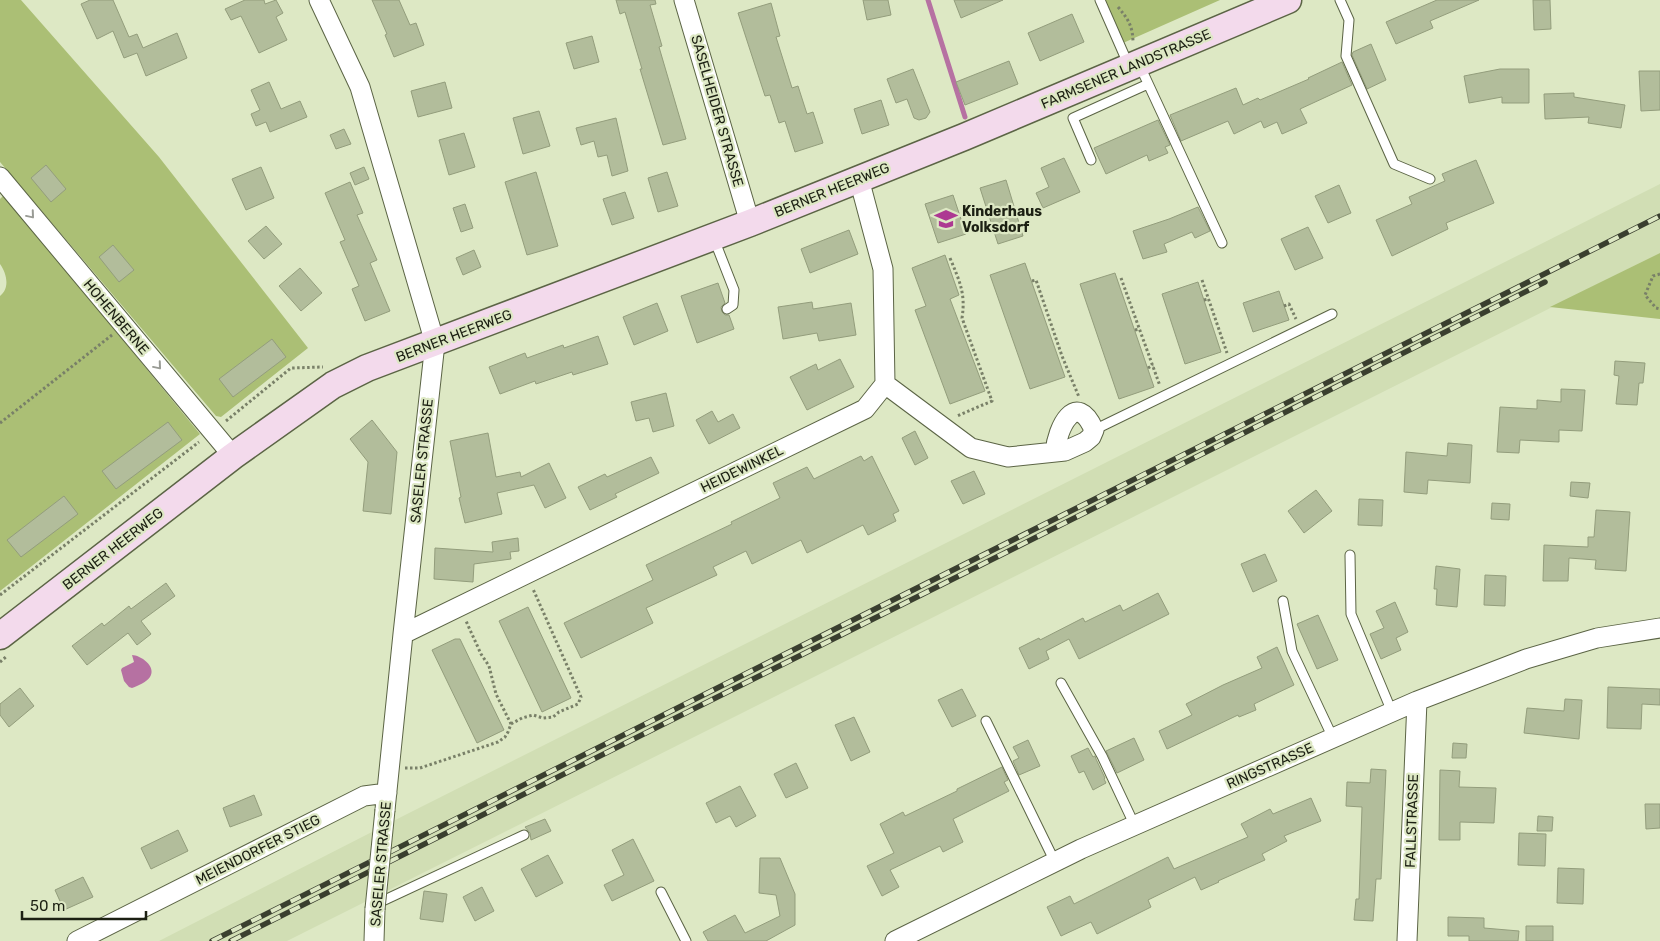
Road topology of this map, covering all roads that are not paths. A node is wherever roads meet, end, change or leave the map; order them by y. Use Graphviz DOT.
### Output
graph roads {
  1 [pos="319,0"];
  2 [pos="684,0"];
  3 [pos="1100,0"];
  4 [pos="1288,0"];
  5 [pos="1340,0"];
  6 [pos="1139,72"];
  7 [pos="964,137"];
  8 [pos="1091,160"];
  9 [pos="859,179"];
  10 [pos="1430,179"];
  11 [pos="2,183"];
  12 [pos="750,223"];
  13 [pos="713,237"];
  14 [pos="1222,243"];
  15 [pos="727,308"];
  16 [pos="1332,314"];
  17 [pos="435,343"];
  18 [pos="885,384"];
  19 [pos="1094,430"];
  20 [pos="1055,452"];
  21 [pos="233,456"];
  22 [pos="1350,555"];
  23 [pos="1283,601"];
  24 [pos="1660,628"];
  25 [pos="403,634"];
  26 [pos="0,636"];
  27 [pos="1061,683"];
  28 [pos="1418,701"];
  29 [pos="1392,712"];
  30 [pos="986,721"];
  31 [pos="1332,738"];
  32 [pos="386,801"];
  33 [pos="1135,826"];
  34 [pos="524,835"];
  35 [pos="1055,862"];
  36 [pos="661,892"];
  37 [pos="376,907"];
  38 [pos="77,941"];
  39 [pos="374,941"];
  40 [pos="686,941"];
  41 [pos="894,941"];
  42 [pos="1407,941"];
  1 -- 17 [label="street, SASELER STRASSE"];
  2 -- 12 [label="street, SASELHEIDER STRASSE"];
  3 -- 6 [label="lane"];
  4 -- 6 [label="main road, FARMSENER LANDSTRASSE"];
  5 -- 10 [label="lane"];
  6 -- 7 [label="main road, FARMSENER LANDSTRASSE"];
  6 -- 8 [label="lane"];
  6 -- 14 [label="lane"];
  7 -- 9 [label="main road, BERNER HEERWEG"];
  9 -- 12 [label="main road, BERNER HEERWEG"];
  9 -- 18 [label="street"];
  11 -- 21 [label="street, HOHENBERNE, one-way"];
  12 -- 13 [label="main road, BERNER HEERWEG"];
  13 -- 15 [label="lane"];
  13 -- 17 [label="main road, BERNER HEERWEG"];
  16 -- 19 [label="lane"];
  17 -- 21 [label="main road, BERNER HEERWEG"];
  17 -- 25 [label="street, SASELER STRASSE"];
  18 -- 20 [label="street"];
  18 -- 25 [label="street, HEIDEWINKEL"];
  19 -- 20 [label="street"];
  19 -- 20 [label="street"];
  21 -- 26 [label="main road, BERNER HEERWEG"];
  22 -- 29 [label="lane"];
  23 -- 31 [label="lane"];
  24 -- 28 [label="street, RINGSTRASSE"];
  25 -- 32 [label="street, SASELER STRASSE"];
  27 -- 33 [label="lane"];
  28 -- 29 [label="street, RINGSTRASSE"];
  28 -- 42 [label="street, FALLSTRASSE"];
  29 -- 31 [label="street, RINGSTRASSE"];
  30 -- 35 [label="lane"];
  31 -- 33 [label="street, RINGSTRASSE"];
  32 -- 37 [label="street, SASELER STRASSE, bridge"];
  32 -- 38 [label="street, MEIENDORFER STIEG"];
  33 -- 35 [label="street, RINGSTRASSE"];
  34 -- 37 [label="lane"];
  35 -- 41 [label="street, RINGSTRASSE"];
  36 -- 40 [label="lane"];
  37 -- 39 [label="street, SASELER STRASSE"];
}
